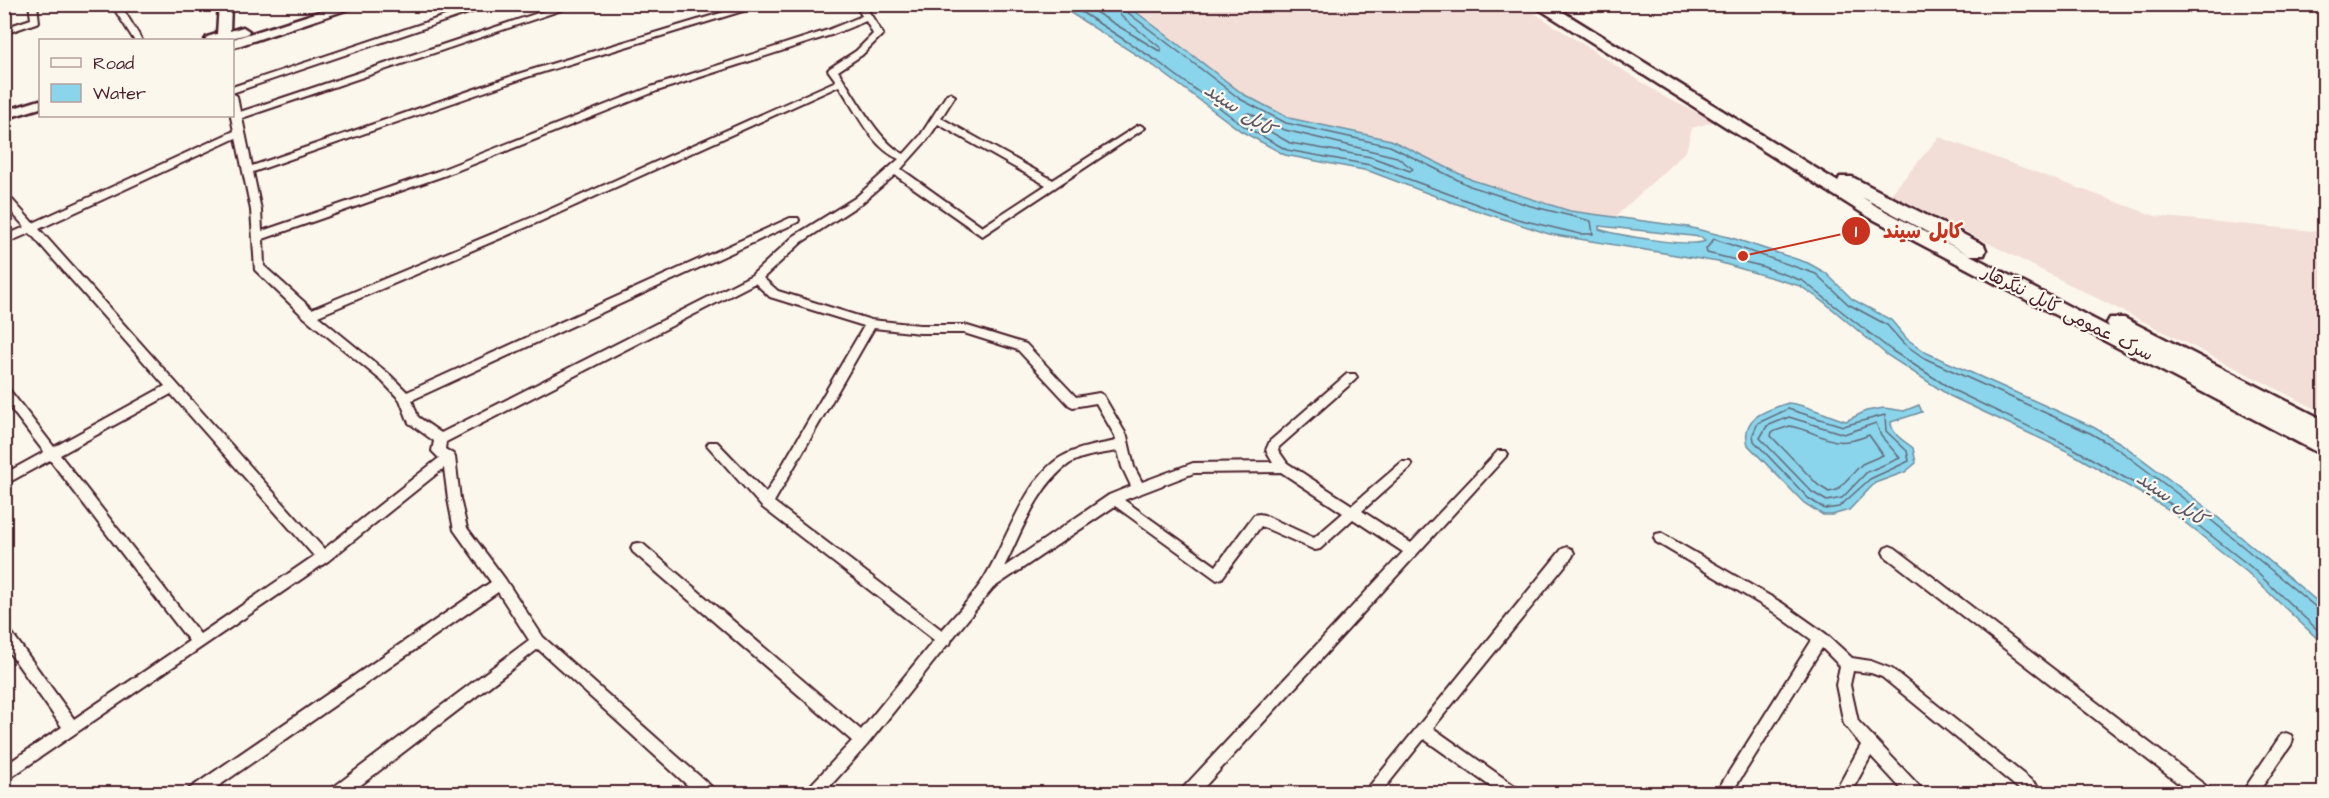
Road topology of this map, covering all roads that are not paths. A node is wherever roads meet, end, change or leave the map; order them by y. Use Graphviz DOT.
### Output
graph roads {
  1 [pos="47,4"];
  2 [pos="115,4"];
  3 [pos="225,4"];
  4 [pos="327,4"];
  5 [pos="358,4"];
  6 [pos="491,4"];
  7 [pos="575,4"];
  8 [pos="762,4"];
  9 [pos="859,4"];
  10 [pos="1538,4"];
  11 [pos="1557,4"];
  12 [pos="34,6"];
  13 [pos="868,17"];
  14 [pos="4,31"];
  15 [pos="137,39"];
  16 [pos="222,39"];
  17 [pos="225,39"];
  18 [pos="226,39"];
  19 [pos="841,82"];
  20 [pos="234,89"];
  21 [pos="39,93"];
  22 [pos="950,96"];
  23 [pos="4,104"];
  24 [pos="39,104"];
  25 [pos="234,106"];
  26 [pos="4,115"];
  27 [pos="236,117"];
  28 [pos="938,120"];
  29 [pos="1140,128"];
  30 [pos="240,132"];
  31 [pos="906,158"];
  32 [pos="249,170"];
  33 [pos="895,170"];
  34 [pos="1054,185"];
  35 [pos="4,197"];
  36 [pos="794,220"];
  37 [pos="32,228"];
  38 [pos="258,237"];
  39 [pos="4,241"];
  40 [pos="756,278"];
  41 [pos="309,315"];
  42 [pos="871,324"];
  43 [pos="1351,377"];
  44 [pos="173,387"];
  45 [pos="2230,389"];
  46 [pos="4,391"];
  47 [pos="405,398"];
  48 [pos="2325,429"];
  49 [pos="440,439"];
  50 [pos="713,445"];
  51 [pos="1123,445"];
  52 [pos="2325,448"];
  53 [pos="52,454"];
  54 [pos="1502,454"];
  55 [pos="449,458"];
  56 [pos="1406,465"];
  57 [pos="1284,467"];
  58 [pos="4,480"];
  59 [pos="1139,489"];
  60 [pos="1114,499"];
  61 [pos="767,502"];
  62 [pos="1352,512"];
  63 [pos="1661,538"];
  64 [pos="638,548"];
  65 [pos="1411,550"];
  66 [pos="1890,552"];
  67 [pos="1567,553"];
  68 [pos="323,557"];
  69 [pos="500,583"];
  70 [pos="988,584"];
  71 [pos="4,633"];
  72 [pos="1821,638"];
  73 [pos="945,640"];
  74 [pos="197,641"];
  75 [pos="538,641"];
  76 [pos="1848,664"];
  77 [pos="72,728"];
  78 [pos="1423,730"];
  79 [pos="862,740"];
  80 [pos="2286,740"];
  81 [pos="1869,745"];
  82 [pos="4,775"];
  83 [pos="194,794"];
  84 [pos="336,794"];
  85 [pos="708,794"];
  86 [pos="812,794"];
  87 [pos="1187,794"];
  88 [pos="1370,794"];
  89 [pos="1514,794"];
  90 [pos="1722,794"];
  91 [pos="1840,794"];
  92 [pos="1917,794"];
  93 [pos="2037,794"];
  94 [pos="2205,794"];
  95 [pos="2248,794"];
  1 -- 12 [label="street"];
  2 -- 15 [label="street"];
  3 -- 16 [label="street"];
  4 -- 17 [label="street"];
  5 -- 18 [label="street"];
  6 -- 20 [label="street"];
  7 -- 27 [label="street"];
  8 -- 32 [label="street"];
  9 -- 13 [label="street"];
  10 -- 45 [label="highway, سرک عمومی کابل ننگرهار"];
  11 -- 45 [label="highway, سرک عمومی کابل ننگرهار"];
  12 -- 14 [label="street"];
  13 -- 19 [label="street"];
  13 -- 38 [label="street"];
  19 -- 31 [label="street"];
  19 -- 41 [label="street"];
  21 -- 23 [label="street"];
  22 -- 28 [label="street"];
  24 -- 26 [label="street"];
  25 -- 27 [label="street"];
  27 -- 30 [label="street"];
  28 -- 31 [label="street"];
  28 -- 34 [label="street"];
  29 -- 34 [label="street"];
  30 -- 32 [label="street"];
  30 -- 37 [label="street"];
  31 -- 33 [label="street"];
  32 -- 38 [label="street"];
  33 -- 34 [label="street"];
  33 -- 40 [label="street"];
  35 -- 37 [label="street"];
  36 -- 47 [label="street"];
  37 -- 39 [label="street"];
  37 -- 44 [label="street"];
  38 -- 41 [label="street"];
  40 -- 42 [label="street"];
  40 -- 49 [label="street"];
  41 -- 47 [label="street"];
  42 -- 51 [label="street"];
  42 -- 61 [label="street"];
  43 -- 57 [label="street"];
  44 -- 53 [label="street"];
  44 -- 68 [label="street"];
  45 -- 48 [label="highway, سرک عمومی کابل ننگرهار"];
  45 -- 52 [label="highway, سرک عمومی کابل ننگرهار"];
  46 -- 53 [label="street"];
  47 -- 49 [label="street"];
  49 -- 55 [label="street"];
  50 -- 61 [label="street"];
  51 -- 59 [label="street"];
  51 -- 70 [label="street"];
  53 -- 58 [label="street"];
  53 -- 74 [label="street"];
  54 -- 65 [label="street"];
  55 -- 68 [label="street"];
  55 -- 69 [label="street"];
  56 -- 62 [label="street"];
  57 -- 59 [label="street"];
  57 -- 62 [label="street"];
  59 -- 60 [label="street"];
  60 -- 62 [label="street"];
  60 -- 70 [label="street"];
  61 -- 73 [label="street"];
  62 -- 65 [label="street"];
  63 -- 72 [label="street"];
  64 -- 79 [label="street"];
  65 -- 87 [label="street"];
  66 -- 94 [label="street"];
  67 -- 78 [label="street"];
  68 -- 74 [label="street"];
  69 -- 75 [label="street"];
  69 -- 83 [label="street"];
  70 -- 73 [label="street"];
  71 -- 77 [label="street"];
  72 -- 76 [label="street"];
  72 -- 90 [label="street"];
  73 -- 79 [label="street"];
  74 -- 77 [label="street"];
  75 -- 84 [label="street"];
  75 -- 85 [label="street"];
  76 -- 81 [label="street"];
  76 -- 93 [label="street"];
  77 -- 82 [label="street"];
  78 -- 88 [label="street"];
  78 -- 89 [label="street"];
  79 -- 86 [label="street"];
  80 -- 95 [label="street"];
  81 -- 91 [label="street"];
  81 -- 92 [label="street"];
}
